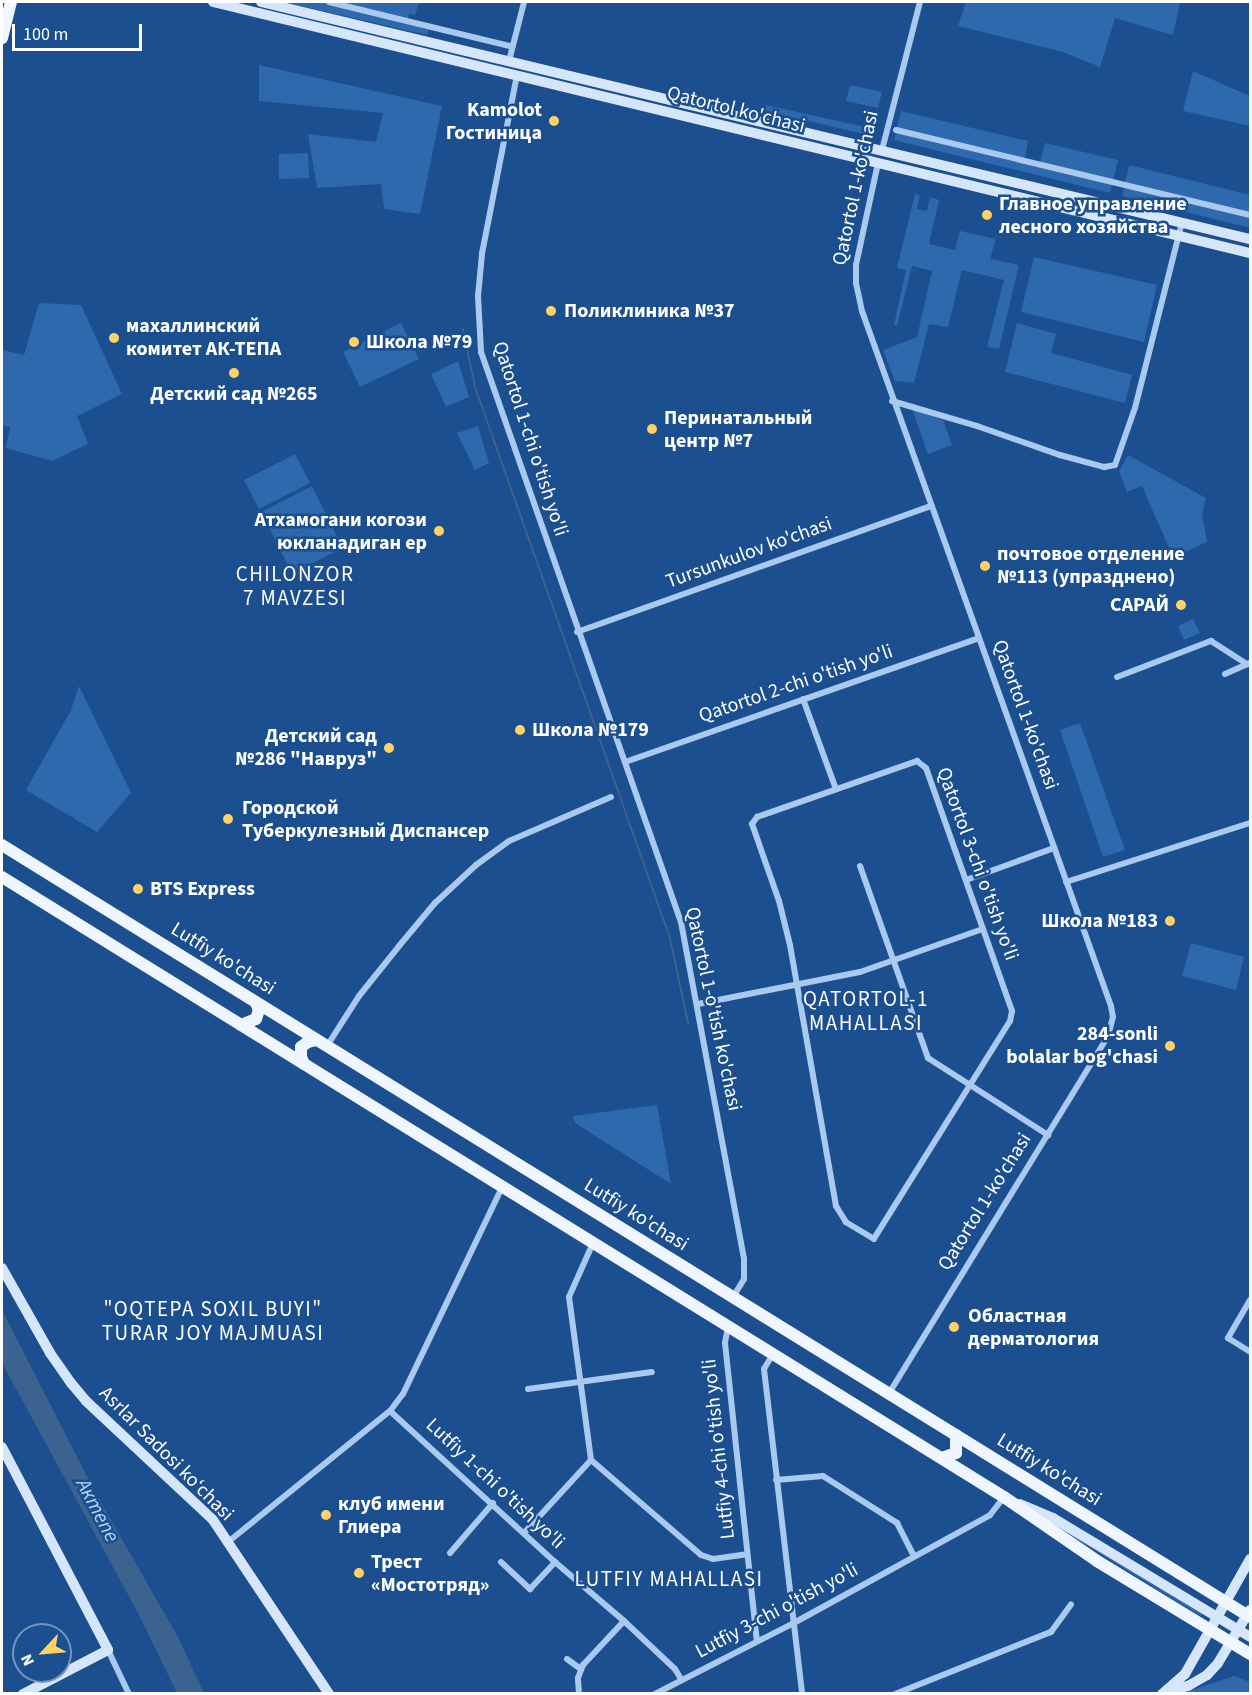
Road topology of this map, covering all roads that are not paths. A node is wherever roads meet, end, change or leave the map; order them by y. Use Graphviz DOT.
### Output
graph roads {
  1 [pos="11,2"];
  2 [pos="213,2"];
  3 [pos="261,2"];
  4 [pos="329,2"];
  5 [pos="524,2"];
  6 [pos="920,2"];
  7 [pos="239,5"];
  8 [pos="2,38"];
  9 [pos="513,47"];
  10 [pos="513,68"];
  11 [pos="756,120"];
  12 [pos="896,130"];
  13 [pos="753,132"];
  14 [pos="882,150"];
  15 [pos="878,163"];
  16 [pos="1251,215"];
  17 [pos="1182,222"];
  18 [pos="1178,236"];
  19 [pos="1251,239"];
  20 [pos="1251,253"];
  21 [pos="892,401"];
  22 [pos="931,506"];
  23 [pos="577,632"];
  24 [pos="978,638"];
  25 [pos="1249,663"];
  26 [pos="1225,674"];
  27 [pos="1117,677"];
  28 [pos="803,699"];
  29 [pos="625,762"];
  30 [pos="836,789"];
  31 [pos="611,798"];
  32 [pos="1251,823"];
  33 [pos="2,845"];
  34 [pos="1054,848"];
  35 [pos="860,866"];
  36 [pos="2,877"];
  37 [pos="966,880"];
  38 [pos="1066,882"];
  39 [pos="983,929"];
  40 [pos="895,962"];
  41 [pos="797,986"];
  42 [pos="256,1003"];
  43 [pos="698,1004"];
  44 [pos="241,1025"];
  45 [pos="322,1043"];
  46 [pos="304,1064"];
  47 [pos="969,1085"];
  48 [pos="1048,1135"];
  49 [pos="502,1187"];
  50 [pos="593,1243"];
  51 [pos="2,1268"];
  52 [pos="733,1297"];
  53 [pos="1251,1300"];
  54 [pos="728,1326"];
  55 [pos="1251,1352"];
  56 [pos="773,1354"];
  57 [pos="652,1372"];
  58 [pos="579,1383"];
  59 [pos="528,1389"];
  60 [pos="889,1394"];
  61 [pos="390,1411"];
  62 [pos="956,1435"];
  63 [pos="2,1447"];
  64 [pos="942,1458"];
  65 [pos="591,1460"];
  66 [pos="776,1480"];
  67 [pos="1004,1497"];
  68 [pos="493,1503"];
  69 [pos="525,1532"];
  70 [pos="228,1542"];
  71 [pos="450,1553"];
  72 [pos="747,1554"];
  73 [pos="914,1556"];
  74 [pos="1251,1559"];
  75 [pos="501,1562"];
  76 [pos="555,1562"];
  77 [pos="1225,1602"];
  78 [pos="1071,1604"];
  79 [pos="1250,1614"];
  80 [pos="1216,1617"];
  81 [pos="624,1621"];
  82 [pos="792,1624"];
  83 [pos="1209,1629"];
  84 [pos="1239,1630"];
  85 [pos="1251,1637"];
  86 [pos="757,1641"];
  87 [pos="1231,1642"];
  88 [pos="108,1650"];
  89 [pos="1251,1654"];
  90 [pos="567,1659"];
  91 [pos="581,1669"];
  92 [pos="681,1679"];
  93 [pos="23,1694"];
  94 [pos="129,1694"];
  95 [pos="329,1694"];
  96 [pos="579,1694"];
  97 [pos="655,1694"];
  98 [pos="802,1694"];
  99 [pos="895,1694"];
  100 [pos="1163,1694"];
  1 -- 8 [label="main road"];
  2 -- 7 [label="main road, Qatortol ko'chasi"];
  3 -- 10 [label="main road, Qatortol ko'chasi"];
  4 -- 9 [label="street"];
  5 -- 9 [label="street, Qatortol 1-chi o'tish yo'li"];
  6 -- 14 [label="street, Qatortol 1-ko'chasi"];
  7 -- 10 [label="main road, Qatortol ko'chasi"];
  9 -- 10 [label="street, Qatortol 1-chi o'tish yo'li"];
  10 -- 11 [label="main road, Qatortol ko'chasi"];
  10 -- 13 [label="main road, Qatortol ko'chasi"];
  10 -- 23 [label="street, Qatortol 1-chi o'tish yo'li"];
  11 -- 13 [label="main road"];
  11 -- 14 [label="main road, Qatortol ko'chasi"];
  12 -- 16 [label="street"];
  13 -- 15 [label="main road, Qatortol ko'chasi"];
  14 -- 15 [label="main road, Qatortol 1-ko'chasi"];
  14 -- 17 [label="main road, Qatortol ko'chasi"];
  15 -- 18 [label="main road, Qatortol ko'chasi"];
  15 -- 21 [label="street, Qatortol 1-ko'chasi"];
  17 -- 18 [label="street"];
  17 -- 19 [label="main road, Qatortol ko'chasi"];
  18 -- 20 [label="main road, Qatortol ko'chasi"];
  18 -- 21 [label="street"];
  21 -- 22 [label="street, Qatortol 1-ko'chasi"];
  22 -- 23 [label="street, Tursunkulov ko'chasi"];
  22 -- 24 [label="street, Qatortol 1-ko'chasi"];
  23 -- 29 [label="street, Qatortol 1-o'tish ko'chasi"];
  24 -- 28 [label="street, Qatortol 2-chi o'tish yo'li"];
  24 -- 34 [label="street, Qatortol 1-ko'chasi"];
  25 -- 26 [label="street"];
  25 -- 27 [label="street"];
  28 -- 29 [label="street, Qatortol 2-chi o'tish yo'li"];
  28 -- 30 [label="street"];
  29 -- 43 [label="street, Qatortol 1-o'tish ko'chasi"];
  30 -- 37 [label="street, Qatortol 3-chi o'tish yo'li"];
  30 -- 41 [label="street, Qatortol 3-chi o'tish yo'li"];
  31 -- 45 [label="street"];
  32 -- 38 [label="street"];
  33 -- 42 [label="main road, Lutfiy ko'chasi"];
  34 -- 37 [label="street"];
  34 -- 38 [label="street, Qatortol 1-ko'chasi"];
  35 -- 40 [label="street"];
  36 -- 44 [label="main road, Lutfiy ko'chasi"];
  37 -- 39 [label="street, Qatortol 3-chi o'tish yo'li"];
  38 -- 48 [label="street, Qatortol 1-ko'chasi"];
  39 -- 40 [label="street"];
  39 -- 47 [label="street, Qatortol 3-chi o'tish yo'li"];
  40 -- 41 [label="street"];
  40 -- 47 [label="street"];
  41 -- 43 [label="street"];
  41 -- 47 [label="street, Qatortol 3-chi o'tish yo'li"];
  42 -- 44 [label="main road"];
  42 -- 45 [label="main road, Lutfiy ko'chasi"];
  43 -- 52 [label="street, Qatortol 1-o'tish ko'chasi"];
  44 -- 46 [label="main road, Lutfiy ko'chasi"];
  45 -- 46 [label="main road"];
  45 -- 52 [label="main road, Lutfiy ko'chasi"];
  46 -- 49 [label="main road, Lutfiy ko'chasi"];
  47 -- 48 [label="street"];
  48 -- 60 [label="street, Qatortol 1-ko'chasi"];
  49 -- 50 [label="main road, Lutfiy ko'chasi"];
  49 -- 61 [label="street"];
  50 -- 54 [label="main road, Lutfiy ko'chasi"];
  50 -- 58 [label="street"];
  51 -- 70 [label="main road, Asrlar Sadosi ko‘chasi"];
  52 -- 60 [label="main road, Lutfiy ko'chasi"];
  53 -- 55 [label="street"];
  54 -- 56 [label="main road, Lutfiy ko'chasi"];
  54 -- 72 [label="street, Lutfiy 4-chi o'tish yo'li"];
  56 -- 64 [label="main road, Lutfiy ko'chasi"];
  56 -- 66 [label="street"];
  57 -- 58 [label="street"];
  58 -- 59 [label="street"];
  58 -- 65 [label="street"];
  60 -- 62 [label="main road, Lutfiy ko'chasi"];
  61 -- 68 [label="street, Lutfiy 1-chi o'tish yo'li"];
  61 -- 70 [label="street"];
  62 -- 64 [label="main road"];
  62 -- 77 [label="main road, Lutfiy ko'chasi"];
  63 -- 88 [label="main road"];
  64 -- 67 [label="main road, Lutfiy ko'chasi"];
  65 -- 69 [label="street"];
  65 -- 72 [label="street"];
  66 -- 73 [label="street"];
  66 -- 82 [label="street"];
  67 -- 73 [label="street, Lutfiy 3-chi o'tish yo'li"];
  67 -- 80 [label="main road, Lutfiy ko'chasi"];
  67 -- 83 [label="main road, Lutfiy ko'chasi"];
  68 -- 69 [label="street, Lutfiy 1-chi o'tish yo'li"];
  68 -- 71 [label="street"];
  69 -- 76 [label="street, Lutfiy 1-chi o'tish yo'li"];
  70 -- 95 [label="main road, Asrlar Sadosi ko‘chasi"];
  72 -- 86 [label="street, Lutfiy 4-chi o'tish yo'li"];
  73 -- 82 [label="street, Lutfiy 3-chi o'tish yo'li"];
  74 -- 77 [label="main road"];
  75 -- 76 [label="street"];
  76 -- 81 [label="street, Lutfiy 1-chi o'tish yo'li"];
  77 -- 79 [label="main road, Lutfiy ko'chasi"];
  77 -- 80 [label="main road"];
  78 -- 99 [label="street"];
  79 -- 84 [label="main road"];
  80 -- 83 [label="main road"];
  80 -- 84 [label="main road, Lutfiy ko'chasi"];
  81 -- 91 [label="street"];
  81 -- 92 [label="street, Lutfiy 1-chi o'tish yo'li"];
  82 -- 86 [label="street, Lutfiy 3-chi o'tish yo'li"];
  82 -- 98 [label="street"];
  83 -- 87 [label="main road, Lutfiy ko'chasi"];
  83 -- 100 [label="main road"];
  84 -- 85 [label="main road, Lutfiy ko'chasi"];
  84 -- 87 [label="main road"];
  86 -- 92 [label="street, Lutfiy 3-chi o'tish yo'li"];
  87 -- 89 [label="main road, Lutfiy ko'chasi"];
  87 -- 100 [label="main road"];
  88 -- 93 [label="main road"];
  88 -- 94 [label="street"];
  90 -- 91 [label="street"];
  91 -- 96 [label="street"];
  92 -- 97 [label="street, Lutfiy 3-chi o'tish yo'li"];
}
